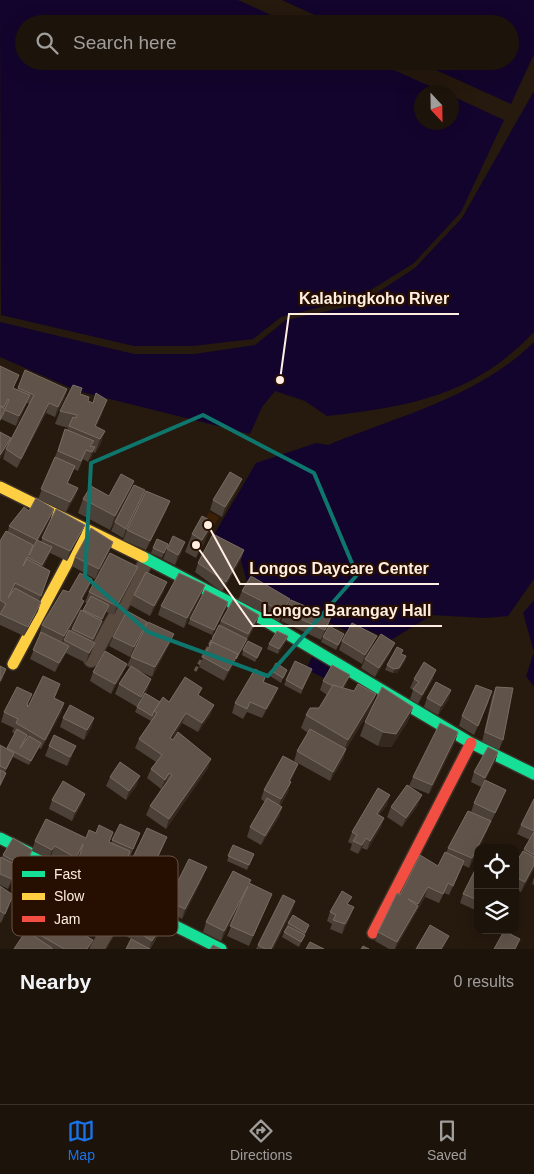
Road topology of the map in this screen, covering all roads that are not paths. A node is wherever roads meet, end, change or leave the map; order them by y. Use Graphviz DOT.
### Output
graph roads {
  1 [pos="0,487"];
  2 [pos="85,530"];
  3 [pos="147,560"];
  4 [pos="91,660"];
  5 [pos="13,664"];
  6 [pos="472,743"];
  7 [pos="534,774"];
  8 [pos="0,838"];
  9 [pos="36,856"];
  10 [pos="178,928"];
  11 [pos="373,933"];
  12 [pos="105,936"];
  13 [pos="97,949"];
  14 [pos="221,949"];
  1 -- 2 [label="street"];
  2 -- 3 [label="street"];
  2 -- 5 [label="street"];
  3 -- 4 [label="street"];
  3 -- 6 [label="street"];
  6 -- 7 [label="street"];
  6 -- 11 [label="street"];
  8 -- 9 [label="street"];
  10 -- 14 [label="street"];
  12 -- 13 [label="street"];
}
